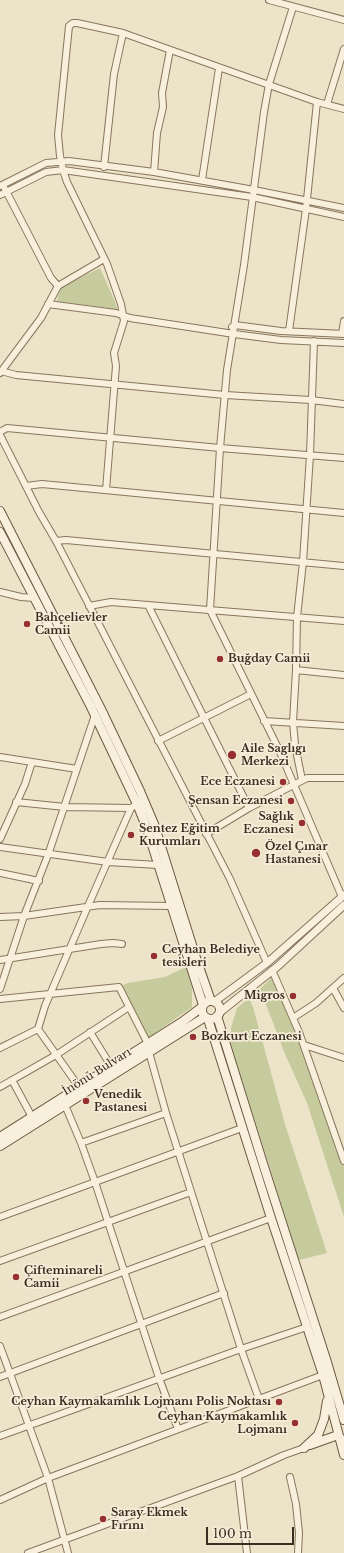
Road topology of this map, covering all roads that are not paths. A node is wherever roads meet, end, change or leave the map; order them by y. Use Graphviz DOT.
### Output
graph roads {
  1 [pos="269,0"];
  2 [pos="293,7"];
  3 [pos="344,20"];
  4 [pos="123,33"];
  5 [pos="344,49"];
  6 [pos="170,50"];
  7 [pos="219,68"];
  8 [pos="269,84"];
  9 [pos="317,102"];
  10 [pos="327,104"];
  11 [pos="344,109"];
  12 [pos="61,161"];
  13 [pos="104,166"];
  14 [pos="63,170"];
  15 [pos="154,172"];
  16 [pos="202,180"];
  17 [pos="1,185"];
  18 [pos="254,190"];
  19 [pos="3,193"];
  20 [pos="252,197"];
  21 [pos="307,200"];
  22 [pos="344,208"];
  23 [pos="306,209"];
  24 [pos="344,217"];
  25 [pos="104,259"];
  26 [pos="58,286"];
  27 [pos="48,304"];
  28 [pos="123,316"];
  29 [pos="344,321"];
  30 [pos="235,325"];
  31 [pos="289,331"];
  32 [pos="225,332"];
  33 [pos="234,334"];
  34 [pos="343,334"];
  35 [pos="314,341"];
  36 [pos="344,343"];
  37 [pos="1,372"];
  38 [pos="115,384"];
  39 [pos="225,395"];
  40 [pos="311,400"];
  41 [pos="344,404"];
  42 [pos="0,433"];
  43 [pos="111,437"];
  44 [pos="220,448"];
  45 [pos="310,455"];
  46 [pos="344,458"];
  47 [pos="26,486"];
  48 [pos="106,490"];
  49 [pos="217,500"];
  50 [pos="306,508"];
  51 [pos="0,511"];
  52 [pos="344,513"];
  53 [pos="0,532"];
  54 [pos="56,541"];
  55 [pos="214,555"];
  56 [pos="302,562"];
  57 [pos="344,566"];
  58 [pos="0,592"];
  59 [pos="34,598"];
  60 [pos="148,605"];
  61 [pos="89,606"];
  62 [pos="210,610"];
  63 [pos="297,617"];
  64 [pos="344,621"];
  65 [pos="296,670"];
  66 [pos="344,675"];
  67 [pos="250,694"];
  68 [pos="95,715"];
  69 [pos="204,718"];
  70 [pos="264,721"];
  71 [pos="293,722"];
  72 [pos="344,726"];
  73 [pos="158,741"];
  74 [pos="0,757"];
  75 [pos="32,762"];
  76 [pos="77,769"];
  77 [pos="344,778"];
  78 [pos="302,780"];
  79 [pos="294,784"];
  80 [pos="16,802"];
  81 [pos="134,806"];
  82 [pos="64,807"];
  83 [pos="249,808"];
  84 [pos="206,834"];
  85 [pos="0,839"];
  86 [pos="0,847"];
  87 [pos="48,855"];
  88 [pos="108,862"];
  89 [pos="158,865"];
  90 [pos="0,873"];
  91 [pos="39,881"];
  92 [pos="343,896"];
  93 [pos="344,905"];
  94 [pos="88,906"];
  95 [pos="171,906"];
  96 [pos="24,916"];
  97 [pos="0,917"];
  98 [pos="122,944"];
  99 [pos="70,949"];
  100 [pos="10,958"];
  101 [pos="0,960"];
  102 [pos="267,963"];
  103 [pos="272,970"];
  104 [pos="344,978"];
  105 [pos="333,988"];
  106 [pos="0,989"];
  107 [pos="50,994"];
  108 [pos="0,999"];
  109 [pos="213,1001"];
  110 [pos="203,1006"];
  111 [pos="129,1007"];
  112 [pos="344,1008"];
  113 [pos="218,1015"];
  114 [pos="207,1018"];
  115 [pos="293,1018"];
  116 [pos="38,1029"];
  117 [pos="90,1032"];
  118 [pos="304,1045"];
  119 [pos="0,1048"];
  120 [pos="149,1048"];
  121 [pos="56,1055"];
  122 [pos="344,1058"];
  123 [pos="111,1066"];
  124 [pos="12,1080"];
  125 [pos="0,1087"];
  126 [pos="79,1087"];
  127 [pos="65,1105"];
  128 [pos="166,1113"];
  129 [pos="32,1117"];
  130 [pos="242,1128"];
  131 [pos="0,1137"];
  132 [pos="81,1143"];
  133 [pos="0,1146"];
  134 [pos="178,1150"];
  135 [pos="344,1161"];
  136 [pos="95,1182"];
  137 [pos="191,1192"];
  138 [pos="0,1217"];
  139 [pos="271,1218"];
  140 [pos="109,1223"];
  141 [pos="207,1242"];
  142 [pos="0,1261"];
  143 [pos="125,1272"];
  144 [pos="224,1293"];
  145 [pos="0,1317"];
  146 [pos="142,1324"];
  147 [pos="307,1327"];
  148 [pos="0,1346"];
  149 [pos="241,1349"];
  150 [pos="10,1374"];
  151 [pos="323,1375"];
  152 [pos="0,1377"];
  153 [pos="159,1378"];
  154 [pos="328,1398"];
  155 [pos="259,1399"];
  156 [pos="344,1420"];
  157 [pos="334,1422"];
  158 [pos="29,1426"];
  159 [pos="178,1430"];
  160 [pos="318,1435"];
  161 [pos="0,1436"];
  162 [pos="341,1437"];
  163 [pos="304,1448"];
  164 [pos="344,1455"];
  165 [pos="238,1476"];
  166 [pos="290,1477"];
  167 [pos="48,1478"];
  168 [pos="0,1500"];
  169 [pos="65,1540"];
  170 [pos="28,1553"];
  171 [pos="68,1553"];
  172 [pos="247,1553"];
  173 [pos="298,1553"];
  1 -- 2 [label="street"];
  2 -- 3 [label="street"];
  2 -- 8 [label="street"];
  4 -- 6 [label="street"];
  4 -- 12 [label="street"];
  4 -- 13 [label="street"];
  5 -- 10 [label="street"];
  6 -- 7 [label="street"];
  6 -- 15 [label="street"];
  7 -- 8 [label="street"];
  7 -- 16 [label="street"];
  8 -- 9 [label="street"];
  8 -- 18 [label="street"];
  9 -- 10 [label="street"];
  9 -- 21 [label="street"];
  10 -- 11 [label="street"];
  12 -- 13 [label="street"];
  12 -- 14 [label="street"];
  12 -- 17 [label="street"];
  13 -- 15 [label="street"];
  14 -- 19 [label="street"];
  14 -- 20 [label="street"];
  14 -- 25 [label="street"];
  15 -- 16 [label="street"];
  16 -- 18 [label="street"];
  17 -- 19 [label="street"];
  18 -- 20 [label="street"];
  18 -- 21 [label="street"];
  19 -- 26 [label="street"];
  20 -- 23 [label="street"];
  20 -- 30 [label="street"];
  21 -- 22 [label="street"];
  21 -- 23 [label="street"];
  23 -- 24 [label="street"];
  23 -- 31 [label="street"];
  25 -- 26 [label="street"];
  25 -- 28 [label="street"];
  26 -- 27 [label="street"];
  27 -- 28 [label="street"];
  27 -- 37 [label="street"];
  28 -- 32 [label="street"];
  28 -- 38 [label="street"];
  29 -- 34 [label="street"];
  30 -- 31 [label="street"];
  30 -- 32 [label="street"];
  30 -- 33 [label="street"];
  31 -- 34 [label="street"];
  32 -- 33 [label="street"];
  33 -- 35 [label="street"];
  33 -- 39 [label="street"];
  35 -- 36 [label="street"];
  35 -- 40 [label="street"];
  37 -- 38 [label="street"];
  38 -- 39 [label="street"];
  38 -- 43 [label="street"];
  39 -- 40 [label="street"];
  39 -- 44 [label="street"];
  40 -- 41 [label="street"];
  40 -- 45 [label="street"];
  42 -- 43 [label="street"];
  42 -- 47 [label="street"];
  43 -- 44 [label="street"];
  43 -- 48 [label="street"];
  44 -- 45 [label="street"];
  44 -- 49 [label="street"];
  45 -- 46 [label="street"];
  45 -- 50 [label="street"];
  47 -- 48 [label="street"];
  47 -- 54 [label="street"];
  48 -- 49 [label="street"];
  49 -- 50 [label="street"];
  49 -- 55 [label="street"];
  50 -- 52 [label="street"];
  50 -- 56 [label="street"];
  51 -- 109 [label="main road"];
  53 -- 59 [label="main road"];
  54 -- 55 [label="street"];
  54 -- 61 [label="street"];
  55 -- 56 [label="street"];
  55 -- 62 [label="street"];
  56 -- 57 [label="street"];
  56 -- 63 [label="street"];
  58 -- 59 [label="street"];
  59 -- 68 [label="main road"];
  60 -- 61 [label="street"];
  60 -- 62 [label="street"];
  60 -- 69 [label="street"];
  61 -- 73 [label="street"];
  62 -- 63 [label="street"];
  62 -- 67 [label="street"];
  63 -- 64 [label="street"];
  63 -- 65 [label="street"];
  65 -- 66 [label="street"];
  65 -- 71 [label="street"];
  67 -- 69 [label="street"];
  67 -- 70 [label="street"];
  68 -- 76 [label="street"];
  68 -- 81 [label="main road"];
  69 -- 73 [label="street"];
  69 -- 83 [label="street"];
  70 -- 71 [label="street"];
  70 -- 79 [label="street"];
  71 -- 72 [label="street"];
  71 -- 78 [label="street"];
  73 -- 84 [label="street"];
  74 -- 75 [label="street"];
  75 -- 76 [label="street"];
  75 -- 80 [label="street"];
  76 -- 82 [label="street"];
  77 -- 78 [label="street"];
  78 -- 79 [label="street"];
  79 -- 83 [label="street"];
  79 -- 92 [label="street"];
  80 -- 82 [label="street"];
  80 -- 85 [label="street"];
  81 -- 82 [label="street"];
  81 -- 88 [label="street"];
  81 -- 89 [label="main road"];
  82 -- 87 [label="street"];
  83 -- 84 [label="street"];
  84 -- 102 [label="street"];
  86 -- 87 [label="street"];
  87 -- 88 [label="street"];
  87 -- 91 [label="street"];
  88 -- 89 [label="street"];
  88 -- 94 [label="street"];
  89 -- 95 [label="main road"];
  90 -- 91 [label="street"];
  91 -- 96 [label="street"];
  92 -- 102 [label="street"];
  93 -- 103 [label="street"];
  94 -- 95 [label="street"];
  94 -- 96 [label="street"];
  94 -- 99 [label="street"];
  95 -- 110 [label="main road"];
  96 -- 97 [label="street"];
  96 -- 100 [label="street"];
  98 -- 99 [label="street"];
  99 -- 100 [label="street"];
  99 -- 107 [label="street"];
  100 -- 101 [label="street"];
  100 -- 106 [label="street"];
  102 -- 109 [label="street"];
  103 -- 113 [label="street"];
  103 -- 115 [label="street"];
  104 -- 105 [label="street"];
  105 -- 112 [label="street"];
  105 -- 115 [label="street"];
  107 -- 108 [label="street"];
  107 -- 111 [label="street"];
  107 -- 116 [label="street"];
  109 -- 110 [label="main road"];
  109 -- 113 [label="main road"];
  110 -- 114 [label="main road"];
  110 -- 120 [label="main road, İnönü Bulvarı"];
  111 -- 117 [label="street"];
  111 -- 120 [label="street"];
  113 -- 114 [label="main road"];
  113 -- 156 [label="main road"];
  114 -- 120 [label="main road, İnönü Bulvarı"];
  114 -- 130 [label="main road"];
  115 -- 118 [label="street"];
  116 -- 119 [label="street"];
  116 -- 121 [label="street"];
  117 -- 121 [label="street"];
  117 -- 123 [label="street"];
  118 -- 122 [label="street"];
  118 -- 135 [label="street"];
  120 -- 123 [label="main road, İnönü Bulvarı"];
  120 -- 127 [label="main road, İnönü Bulvarı"];
  120 -- 128 [label="street"];
  121 -- 124 [label="street"];
  121 -- 126 [label="street"];
  123 -- 126 [label="main road, İnönü Bulvarı"];
  124 -- 125 [label="street"];
  124 -- 129 [label="street"];
  126 -- 129 [label="main road, İnönü Bulvarı"];
  127 -- 132 [label="street"];
  127 -- 133 [label="main road, İnönü Bulvarı"];
  128 -- 132 [label="street"];
  128 -- 134 [label="street"];
  129 -- 131 [label="main road, İnönü Bulvarı"];
  130 -- 134 [label="street"];
  130 -- 139 [label="main road"];
  132 -- 136 [label="street"];
  134 -- 136 [label="street"];
  134 -- 137 [label="street"];
  136 -- 138 [label="street"];
  136 -- 140 [label="street"];
  137 -- 140 [label="street"];
  137 -- 141 [label="street"];
  139 -- 141 [label="street"];
  139 -- 147 [label="main road"];
  140 -- 142 [label="street"];
  140 -- 143 [label="street"];
  141 -- 143 [label="street"];
  141 -- 144 [label="street"];
  143 -- 145 [label="street"];
  143 -- 146 [label="street"];
  144 -- 146 [label="street"];
  144 -- 149 [label="street"];
  146 -- 150 [label="street"];
  146 -- 153 [label="street"];
  147 -- 149 [label="street"];
  147 -- 151 [label="main road"];
  148 -- 150 [label="street"];
  149 -- 153 [label="street"];
  149 -- 155 [label="street"];
  150 -- 152 [label="street"];
  150 -- 158 [label="street"];
  151 -- 154 [label="main road"];
  151 -- 155 [label="street"];
  153 -- 158 [label="street"];
  153 -- 159 [label="street"];
  154 -- 157 [label="main road"];
  154 -- 160 [label="main road"];
  155 -- 159 [label="street"];
  156 -- 157 [label="main road"];
  157 -- 160 [label="main road"];
  157 -- 162 [label="main road"];
  158 -- 161 [label="street"];
  158 -- 167 [label="street"];
  159 -- 167 [label="street"];
  160 -- 163 [label="main road"];
  162 -- 163 [label="main road"];
  162 -- 164 [label="main road"];
  163 -- 165 [label="street"];
  165 -- 169 [label="street"];
  165 -- 172 [label="street"];
  166 -- 173 [label="street"];
  167 -- 168 [label="street"];
  167 -- 169 [label="street"];
  169 -- 170 [label="street"];
  169 -- 171 [label="street"];
}
